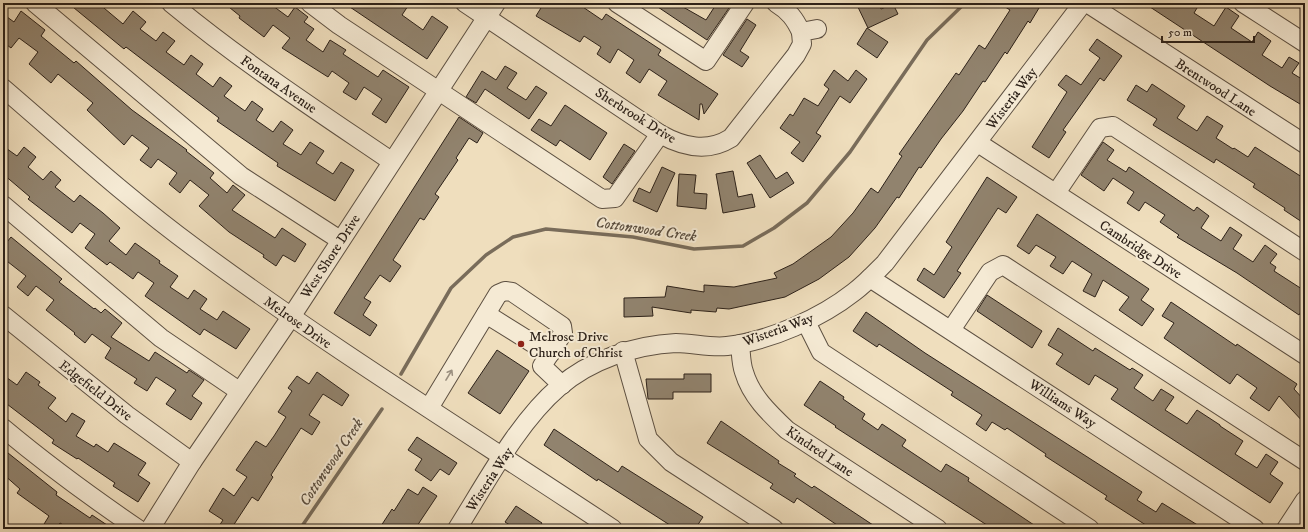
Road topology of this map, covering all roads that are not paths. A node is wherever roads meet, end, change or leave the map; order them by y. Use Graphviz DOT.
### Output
graph roads {
  1 [pos="35,3"];
  2 [pos="171,3"];
  3 [pos="310,3"];
  4 [pos="465,3"];
  5 [pos="617,3"];
  6 [pos="745,3"];
  7 [pos="776,3"];
  8 [pos="1083,3"];
  9 [pos="1087,3"];
  10 [pos="1243,3"];
  11 [pos="491,10"];
  12 [pos="1305,43"];
  13 [pos="3,88"];
  14 [pos="438,90"];
  15 [pos="660,134"];
  16 [pos="978,143"];
  17 [pos="1305,144"];
  18 [pos="391,161"];
  19 [pos="1056,194"];
  20 [pos="3,205"];
  21 [pos="340,240"];
  22 [pos="1305,252"];
  23 [pos="870,278"];
  24 [pos="486,314"];
  25 [pos="3,315"];
  26 [pos="290,317"];
  27 [pos="806,322"];
  28 [pos="951,330"];
  29 [pos="740,344"];
  30 [pos="623,352"];
  31 [pos="550,354"];
  32 [pos="1305,355"];
  33 [pos="562,384"];
  34 [pos="240,392"];
  35 [pos="429,408"];
  36 [pos="3,428"];
  37 [pos="503,456"];
  38 [pos="1305,461"];
  39 [pos="192,462"];
  40 [pos="1305,500"];
  41 [pos="138,529"];
  42 [pos="150,529"];
  43 [pos="457,529"];
  44 [pos="613,529"];
  45 [pos="774,529"];
  46 [pos="938,529"];
  47 [pos="1090,529"];
  48 [pos="1255,529"];
  49 [pos="1286,529"];
  1 -- 21 [label="street"];
  2 -- 18 [label="street, Fontana Avenue"];
  3 -- 14 [label="street"];
  4 -- 11 [label="street, Sherbrook Drive"];
  5 -- 6 [label="street"];
  7 -- 15 [label="street, Sherbrook Drive"];
  8 -- 16 [label="street, Wisteria Way"];
  9 -- 17 [label="street, Brentwood Lane"];
  10 -- 12 [label="street"];
  11 -- 14 [label="street, West Shore Drive"];
  11 -- 15 [label="street, Sherbrook Drive"];
  13 -- 26 [label="street, Melrose Drive"];
  14 -- 15 [label="street"];
  14 -- 18 [label="street, West Shore Drive"];
  16 -- 19 [label="street, Cambridge Drive"];
  16 -- 23 [label="street, Wisteria Way"];
  18 -- 21 [label="street, West Shore Drive"];
  19 -- 22 [label="street"];
  19 -- 32 [label="street, Cambridge Drive"];
  20 -- 34 [label="street"];
  21 -- 26 [label="street, West Shore Drive"];
  23 -- 27 [label="street, Wisteria Way"];
  23 -- 28 [label="street, Williams Way"];
  24 -- 31 [label="street"];
  24 -- 31 [label="street"];
  35 -- 24 [label="street, one-way"];
  25 -- 39 [label="street, Edgefield Drive"];
  26 -- 34 [label="street, West Shore Drive"];
  26 -- 35 [label="street, Melrose Drive"];
  27 -- 29 [label="street, Wisteria Way"];
  27 -- 47 [label="street"];
  28 -- 38 [label="street"];
  28 -- 48 [label="street, Williams Way"];
  29 -- 30 [label="street, Wisteria Way"];
  29 -- 46 [label="street, Kindred Lane"];
  30 -- 33 [label="street, Wisteria Way"];
  30 -- 45 [label="street"];
  31 -- 33 [label="street"];
  33 -- 37 [label="street, Wisteria Way"];
  34 -- 39 [label="street, West Shore Drive"];
  35 -- 37 [label="street, Melrose Drive"];
  36 -- 41 [label="street"];
  37 -- 43 [label="street, Wisteria Way"];
  37 -- 44 [label="street, Melrose Drive"];
  39 -- 42 [label="street, West Shore Drive"];
  40 -- 49 [label="street"];
}
